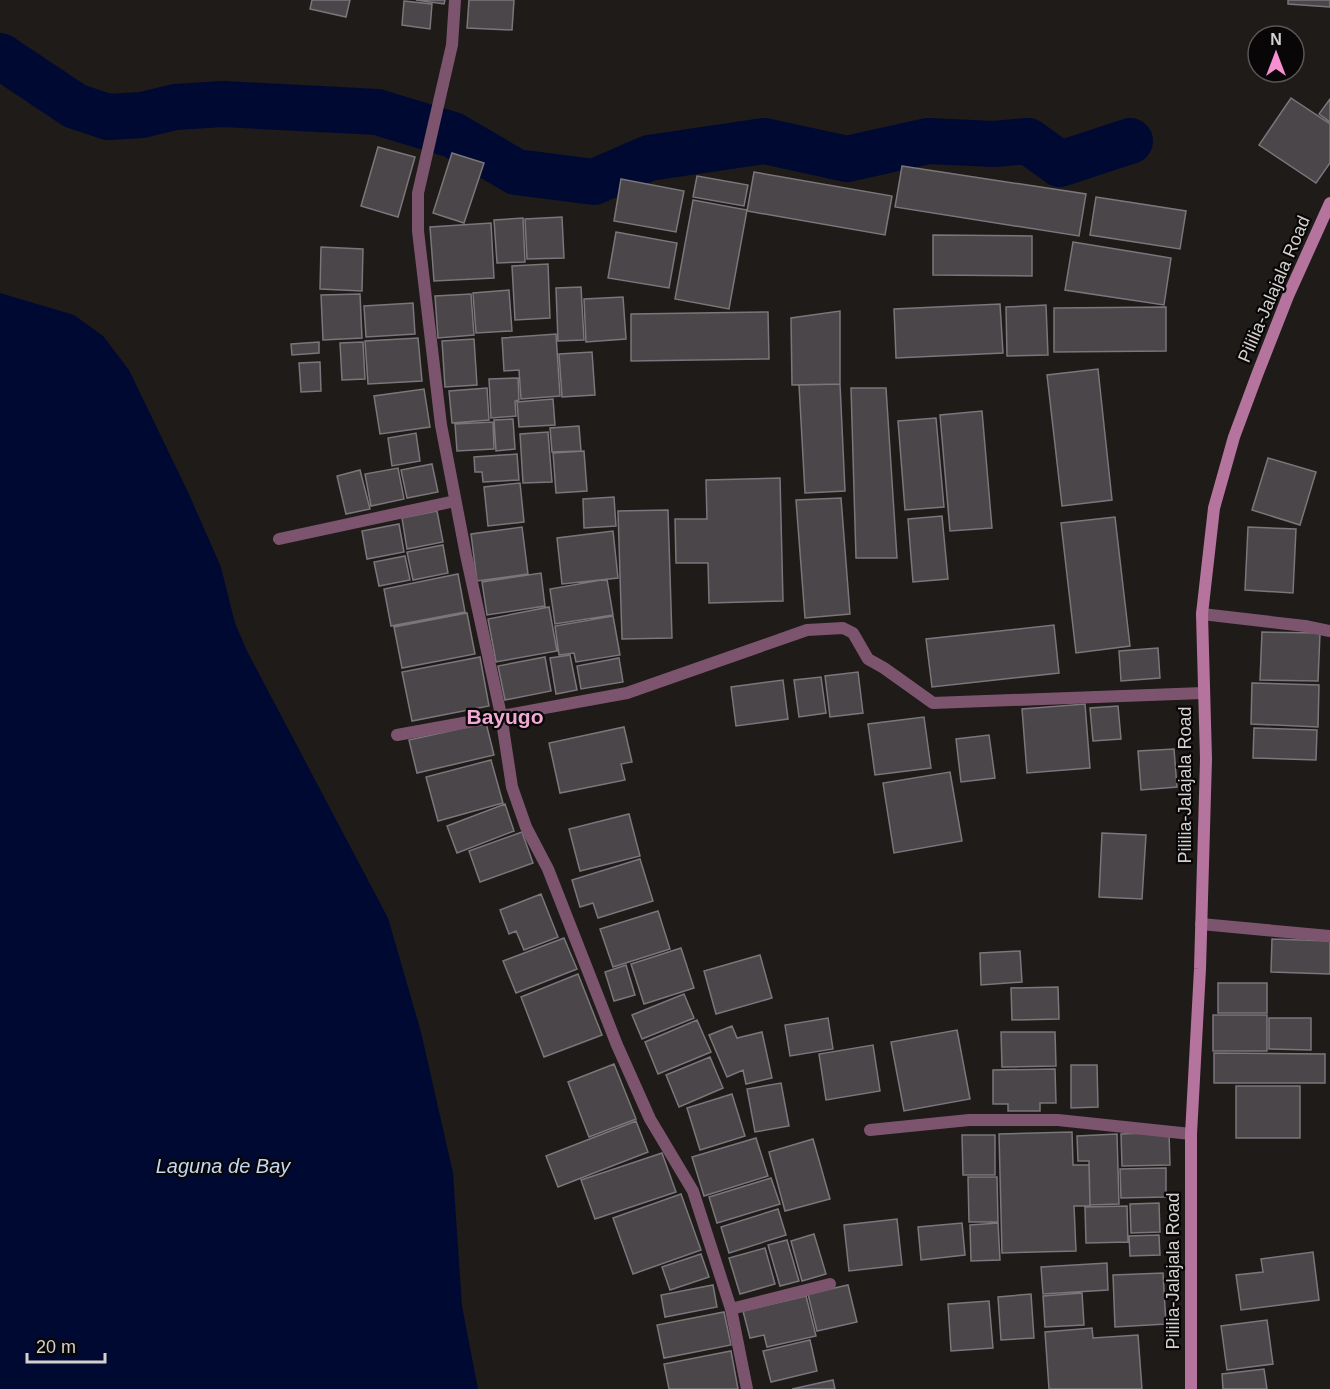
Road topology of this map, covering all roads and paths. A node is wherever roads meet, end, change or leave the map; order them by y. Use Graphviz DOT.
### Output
graph roads {
  1 [pos="455,0"];
  2 [pos="1330,203"];
  3 [pos="455,501"];
  4 [pos="279,539"];
  5 [pos="1202,614"];
  6 [pos="1330,631"];
  7 [pos="1203,693"];
  8 [pos="501,715"];
  9 [pos="397,735"];
  10 [pos="1201,924"];
  11 [pos="1330,936"];
  12 [pos="870,1130"];
  13 [pos="1191,1134"];
  14 [pos="830,1284"];
  15 [pos="731,1309"];
  16 [pos="747,1389"];
  17 [pos="1191,1389"];
  1 -- 3 [label="street"];
  2 -- 5 [label="main road, Pililia-Jalajala Road"];
  3 -- 4 [label="street"];
  3 -- 8 [label="street"];
  5 -- 6 [label="street"];
  5 -- 7 [label="main road, Pililia-Jalajala Road"];
  7 -- 8 [label="street"];
  7 -- 10 [label="main road, Pililia-Jalajala Road"];
  8 -- 9 [label="street"];
  8 -- 15 [label="street"];
  10 -- 11 [label="street"];
  10 -- 13 [label="main road, Pililia-Jalajala Road"];
  12 -- 13 [label="street"];
  13 -- 17 [label="main road, Pililia-Jalajala Road"];
  14 -- 15 [label="street"];
  15 -- 16 [label="street"];
}
